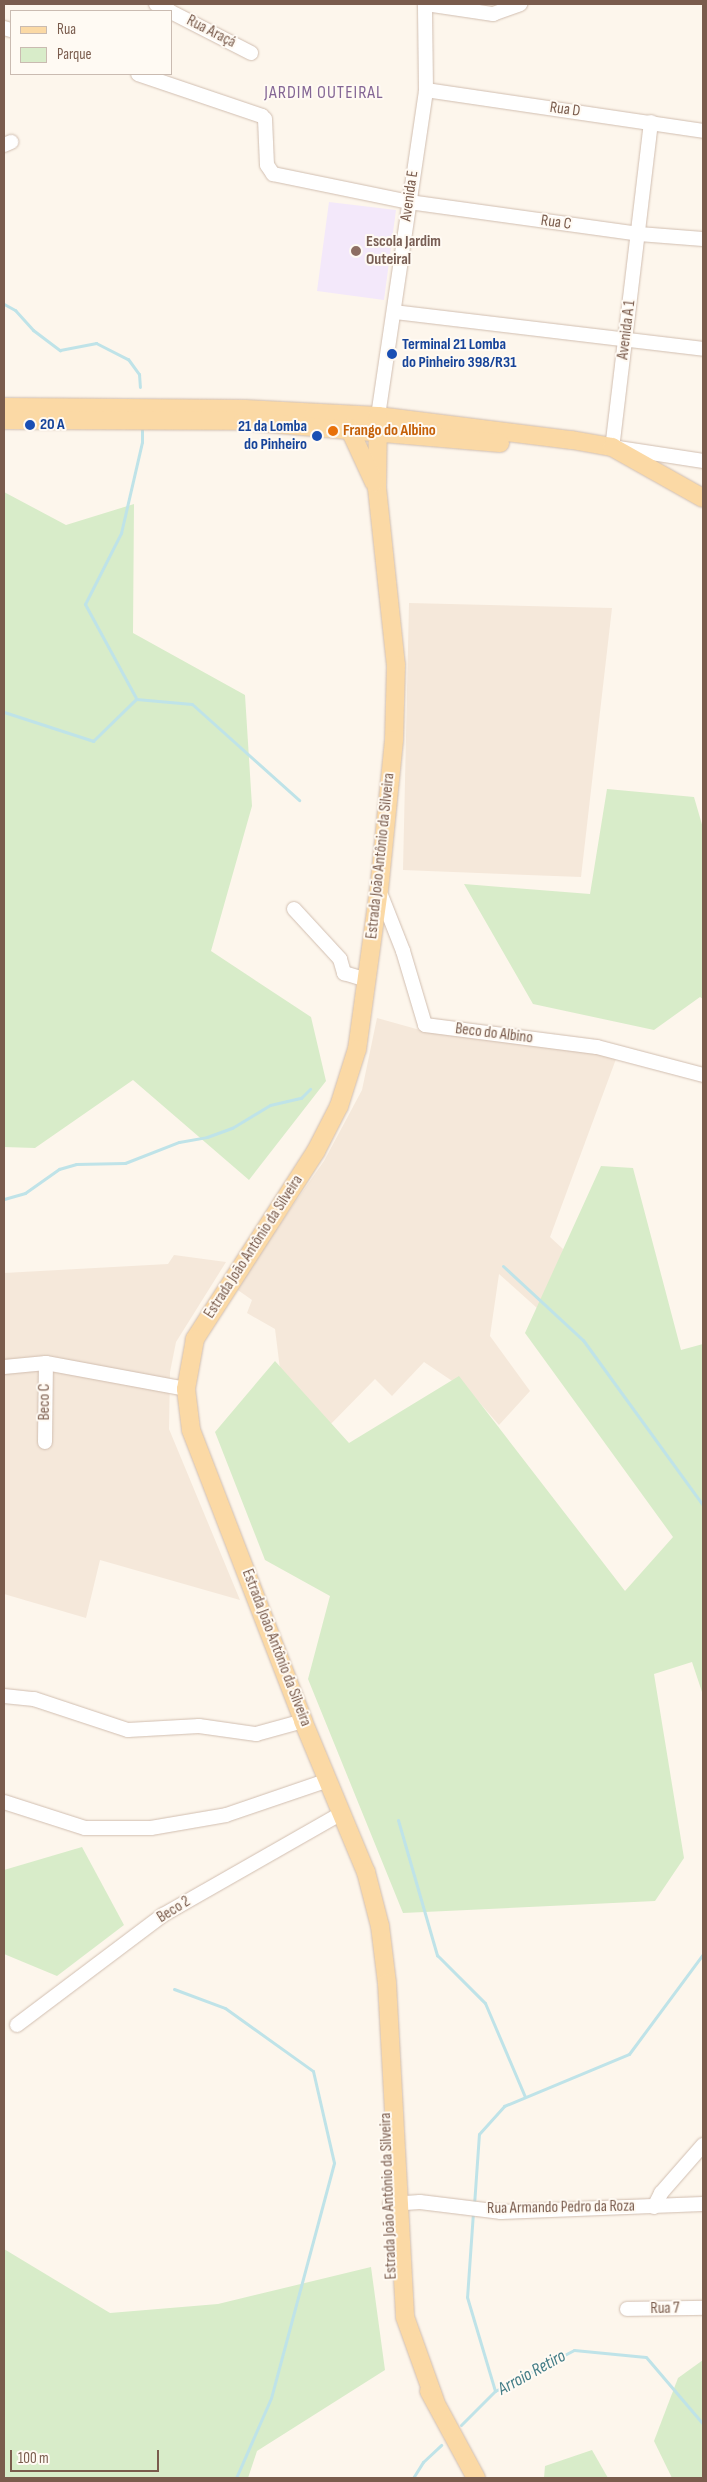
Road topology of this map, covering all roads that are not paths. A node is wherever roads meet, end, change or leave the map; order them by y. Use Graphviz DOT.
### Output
graph roads {
  1 [pos="156,4"];
  2 [pos="426,4"];
  3 [pos="520,4"];
  4 [pos="167,10"];
  5 [pos="172,13"];
  6 [pos="251,53"];
  7 [pos="141,75"];
  8 [pos="426,90"];
  9 [pos="651,122"];
  10 [pos="703,132"];
  11 [pos="409,202"];
  12 [pos="639,234"];
  13 [pos="703,239"];
  14 [pos="394,312"];
  15 [pos="625,340"];
  16 [pos="703,349"];
  17 [pos="4,407"];
  18 [pos="4,420"];
  19 [pos="377,424"];
  20 [pos="349,428"];
  21 [pos="612,447"];
  22 [pos="703,461"];
  23 [pos="377,488"];
  24 [pos="703,498"];
  25 [pos="379,889"];
  26 [pos="294,909"];
  27 [pos="367,980"];
  28 [pos="703,1075"];
  29 [pos="46,1363"];
  30 [pos="4,1367"];
  31 [pos="186,1389"];
  32 [pos="45,1442"];
  33 [pos="4,1696"];
  34 [pos="304,1721"];
  35 [pos="328,1780"];
  36 [pos="4,1802"];
  37 [pos="342,1813"];
  38 [pos="17,2025"];
  39 [pos="703,2145"];
  40 [pos="395,2204"];
  41 [pos="703,2204"];
  42 [pos="654,2207"];
  43 [pos="703,2308"];
  44 [pos="626,2309"];
  45 [pos="476,2478"];
  1 -- 4 [label="street, Rua Araçá"];
  2 -- 3 [label="street"];
  2 -- 8 [label="street, Avenida E"];
  5 -- 6 [label="street, Rua Araçá"];
  7 -- 11 [label="street, Rua C"];
  8 -- 9 [label="street, Rua D"];
  8 -- 11 [label="street, Avenida E"];
  9 -- 10 [label="street, Rua D"];
  9 -- 12 [label="street, Avenida A 1"];
  11 -- 12 [label="street, Rua C"];
  11 -- 14 [label="street, Avenida E"];
  12 -- 13 [label="street, Rua C"];
  12 -- 15 [label="street, Avenida A 1"];
  14 -- 15 [label="street"];
  14 -- 19 [label="street, Avenida E"];
  15 -- 16 [label="street"];
  15 -- 21 [label="street, Avenida A 1"];
  17 -- 19 [label="main road"];
  18 -- 20 [label="main road"];
  19 -- 20 [label="main road"];
  19 -- 21 [label="main road"];
  19 -- 23 [label="main road, Estrada João Antônio da Silveira"];
  20 -- 23 [label="main road, Estrada João Antônio da Silveira"];
  21 -- 22 [label="street"];
  21 -- 24 [label="main road"];
  23 -- 25 [label="main road, Estrada João Antônio da Silveira"];
  25 -- 27 [label="main road, Estrada João Antônio da Silveira"];
  25 -- 28 [label="street, Beco do Albino"];
  26 -- 27 [label="street"];
  27 -- 31 [label="main road, Estrada João Antônio da Silveira"];
  29 -- 30 [label="street"];
  29 -- 31 [label="street"];
  29 -- 32 [label="street, Beco C"];
  31 -- 34 [label="main road, Estrada João Antônio da Silveira"];
  33 -- 34 [label="street"];
  34 -- 35 [label="main road, Estrada João Antônio da Silveira"];
  35 -- 36 [label="street"];
  35 -- 37 [label="main road, Estrada João Antônio da Silveira"];
  37 -- 38 [label="street, Beco 2"];
  37 -- 40 [label="main road, Estrada João Antônio da Silveira"];
  39 -- 42 [label="street"];
  40 -- 42 [label="street, Rua Armando Pedro da Roza"];
  40 -- 45 [label="main road, Estrada João Antônio da Silveira"];
  41 -- 42 [label="street, Rua Armando Pedro da Roza"];
  43 -- 44 [label="street, Rua 7"];
}
